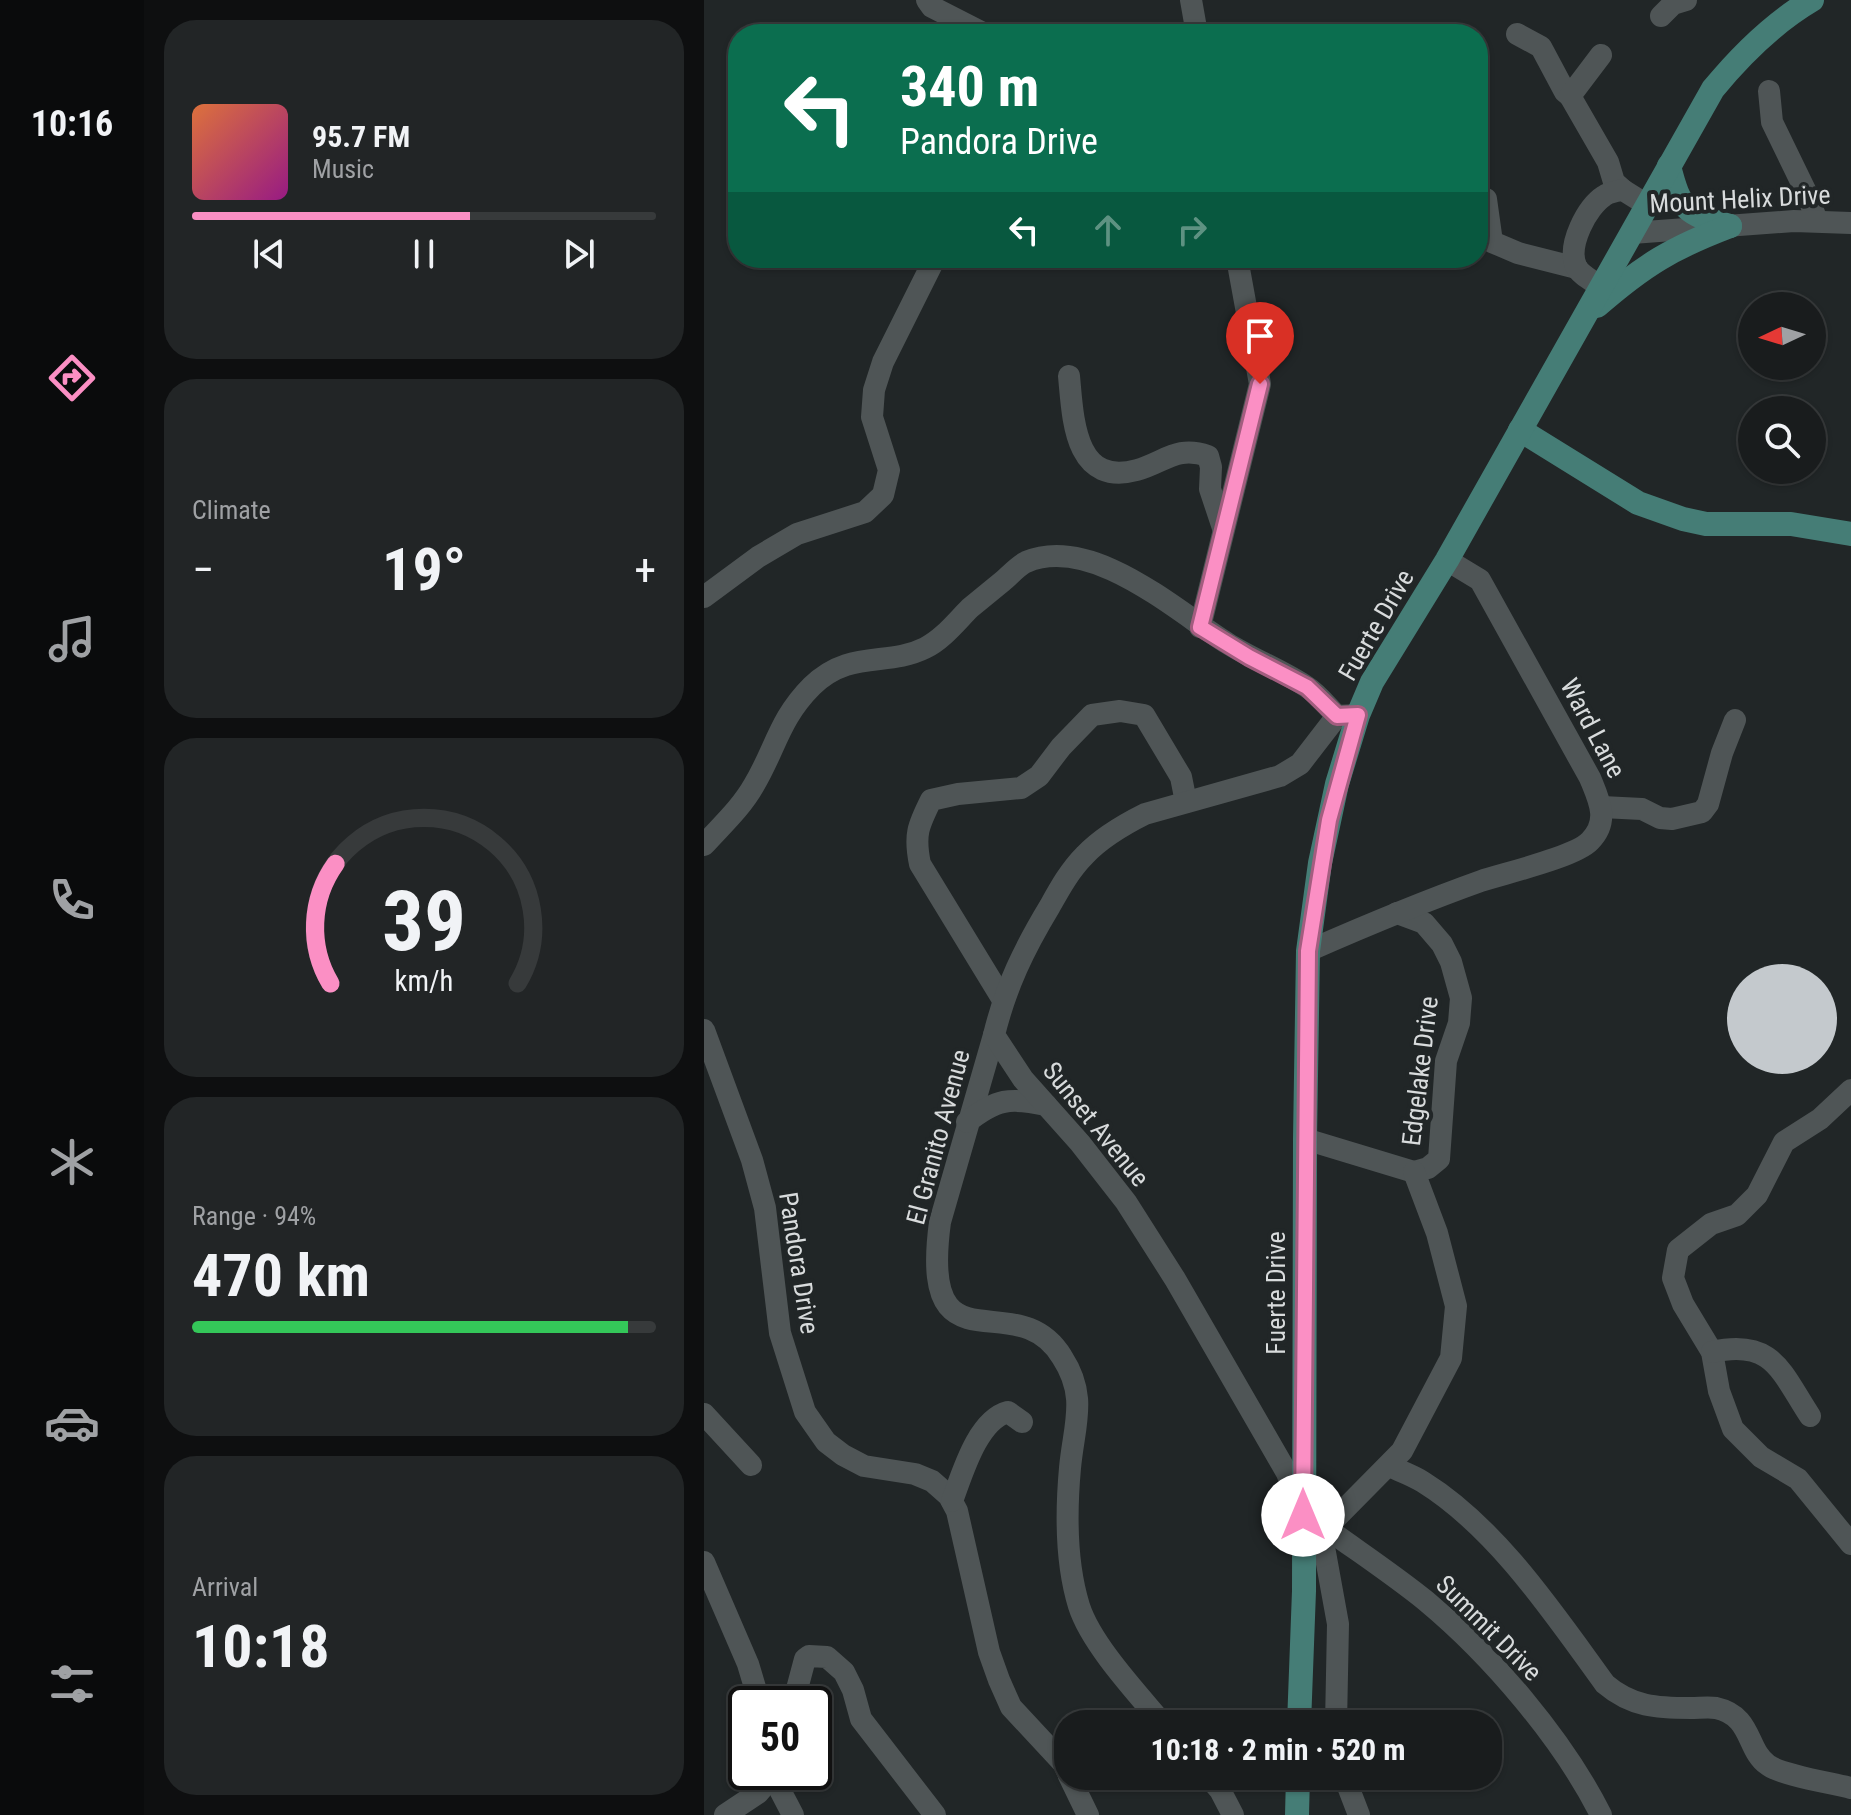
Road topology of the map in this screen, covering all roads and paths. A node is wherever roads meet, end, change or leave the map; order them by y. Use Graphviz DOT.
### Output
graph roads {
  1 [pos="927,0"];
  2 [pos="1191,0"];
  3 [pos="1686,0"];
  4 [pos="1804,2"];
  5 [pos="1661,16"];
  6 [pos="965,24"];
  7 [pos="1195,24"];
  8 [pos="1517,34"];
  9 [pos="1601,55"];
  10 [pos="1769,91"];
  11 [pos="1570,96"];
  12 [pos="1669,166"];
  13 [pos="1623,190"];
  14 [pos="1647,205"];
  15 [pos="1488,213"];
  16 [pos="1817,221"];
  17 [pos="1851,223"];
  18 [pos="1730,226"];
  19 [pos="1632,233"];
  20 [pos="930,268"];
  21 [pos="1239,268"];
  22 [pos="1577,268"];
  23 [pos="1601,287"];
  24 [pos="1583,318"];
  25 [pos="1069,376"];
  26 [pos="1520,430"];
  27 [pos="1223,528"];
  28 [pos="1851,534"];
  29 [pos="1447,560"];
  30 [pos="704,597"];
  31 [pos="1200,627"];
  32 [pos="1348,716"];
  33 [pos="1735,720"];
  34 [pos="1186,802"];
  35 [pos="1602,807"];
  36 [pos="704,845"];
  37 [pos="1397,913"];
  38 [pos="1308,951"];
  39 [pos="1003,1000"];
  40 [pos="704,1030"];
  41 [pos="994,1035"];
  42 [pos="1851,1090"];
  43 [pos="1046,1105"];
  44 [pos="967,1122"];
  45 [pos="1305,1139"];
  46 [pos="1414,1172"];
  47 [pos="1712,1352"];
  48 [pos="704,1414"];
  49 [pos="1810,1416"];
  50 [pos="1022,1422"];
  51 [pos="751,1465"];
  52 [pos="1389,1466"];
  53 [pos="952,1501"];
  54 [pos="1303,1515"];
  55 [pos="1326,1528"];
  56 [pos="1851,1544"];
  57 [pos="704,1562"];
  58 [pos="755,1686"];
  59 [pos="798,1686"];
  60 [pos="1152,1710"];
  61 [pos="1300,1710"];
  62 [pos="1336,1710"];
  63 [pos="1054,1753"];
  64 [pos="1851,1788"];
  65 [pos="761,1790"];
  66 [pos="780,1790"];
  67 [pos="1076,1790"];
  68 [pos="1220,1790"];
  69 [pos="1298,1790"];
  70 [pos="1349,1790"];
  71 [pos="725,1815"];
  72 [pos="793,1815"];
  73 [pos="935,1815"];
  74 [pos="1088,1815"];
  75 [pos="1233,1815"];
  76 [pos="1297,1815"];
  77 [pos="1359,1815"];
  78 [pos="1601,1815"];
  1 -- 6 [label="street"];
  2 -- 7 [label="street"];
  3 -- 5 [label="street"];
  4 -- 12 [label="main road, Fuerte Drive"];
  8 -- 11 [label="street"];
  9 -- 11 [label="street"];
  10 -- 16 [label="street"];
  11 -- 13 [label="street"];
  12 -- 14 [label="main road, Fuerte Drive"];
  12 -- 18 [label="main road"];
  13 -- 14 [label="street"];
  13 -- 22 [label="street"];
  14 -- 19 [label="main road, Fuerte Drive"];
  15 -- 22 [label="street"];
  16 -- 17 [label="street, Mount Helix Drive"];
  16 -- 18 [label="street, Mount Helix Drive"];
  18 -- 19 [label="street, Mount Helix Drive"];
  18 -- 24 [label="main road"];
  19 -- 23 [label="main road, Fuerte Drive"];
  20 -- 30 [label="street"];
  21 -- 27 [label="street"];
  22 -- 23 [label="street"];
  23 -- 24 [label="main road, Fuerte Drive"];
  24 -- 26 [label="main road, Fuerte Drive"];
  25 -- 27 [label="street"];
  26 -- 28 [label="main road"];
  26 -- 29 [label="main road, Fuerte Drive"];
  27 -- 31 [label="street"];
  29 -- 32 [label="main road, Fuerte Drive"];
  29 -- 35 [label="street, Ward Lane"];
  31 -- 32 [label="street"];
  31 -- 36 [label="street"];
  32 -- 34 [label="street"];
  32 -- 38 [label="main road, Fuerte Drive"];
  33 -- 35 [label="street"];
  34 -- 39 [label="street"];
  34 -- 39 [label="street"];
  35 -- 37 [label="street, Ward Lane"];
  37 -- 38 [label="street, Ward Lane"];
  37 -- 46 [label="street, Edgelake Drive"];
  38 -- 45 [label="main road, Fuerte Drive"];
  39 -- 41 [label="street"];
  40 -- 53 [label="street, Pandora Drive"];
  41 -- 43 [label="street, Sunset Avenue"];
  41 -- 44 [label="street, El Granito Avenue"];
  42 -- 47 [label="street"];
  43 -- 44 [label="street"];
  43 -- 54 [label="street, Sunset Avenue"];
  44 -- 60 [label="street, El Granito Avenue"];
  45 -- 46 [label="street"];
  45 -- 54 [label="main road, Fuerte Drive"];
  46 -- 52 [label="street, Edgelake Drive"];
  47 -- 49 [label="street"];
  47 -- 56 [label="street"];
  48 -- 51 [label="street"];
  50 -- 53 [label="street"];
  52 -- 55 [label="street, Edgelake Drive"];
  52 -- 64 [label="street"];
  53 -- 63 [label="street"];
  54 -- 55 [label="street, Summit Drive"];
  54 -- 61 [label="main road, Fuerte Drive"];
  54 -- 62 [label="street, Sunset Avenue"];
  55 -- 78 [label="street, Summit Drive"];
  57 -- 58 [label="street"];
  59 -- 73 [label="street"];
  65 -- 71 [label="street"];
  66 -- 72 [label="street"];
  67 -- 74 [label="street"];
  68 -- 75 [label="street"];
  69 -- 76 [label="main road"];
  70 -- 77 [label="street"];
}
